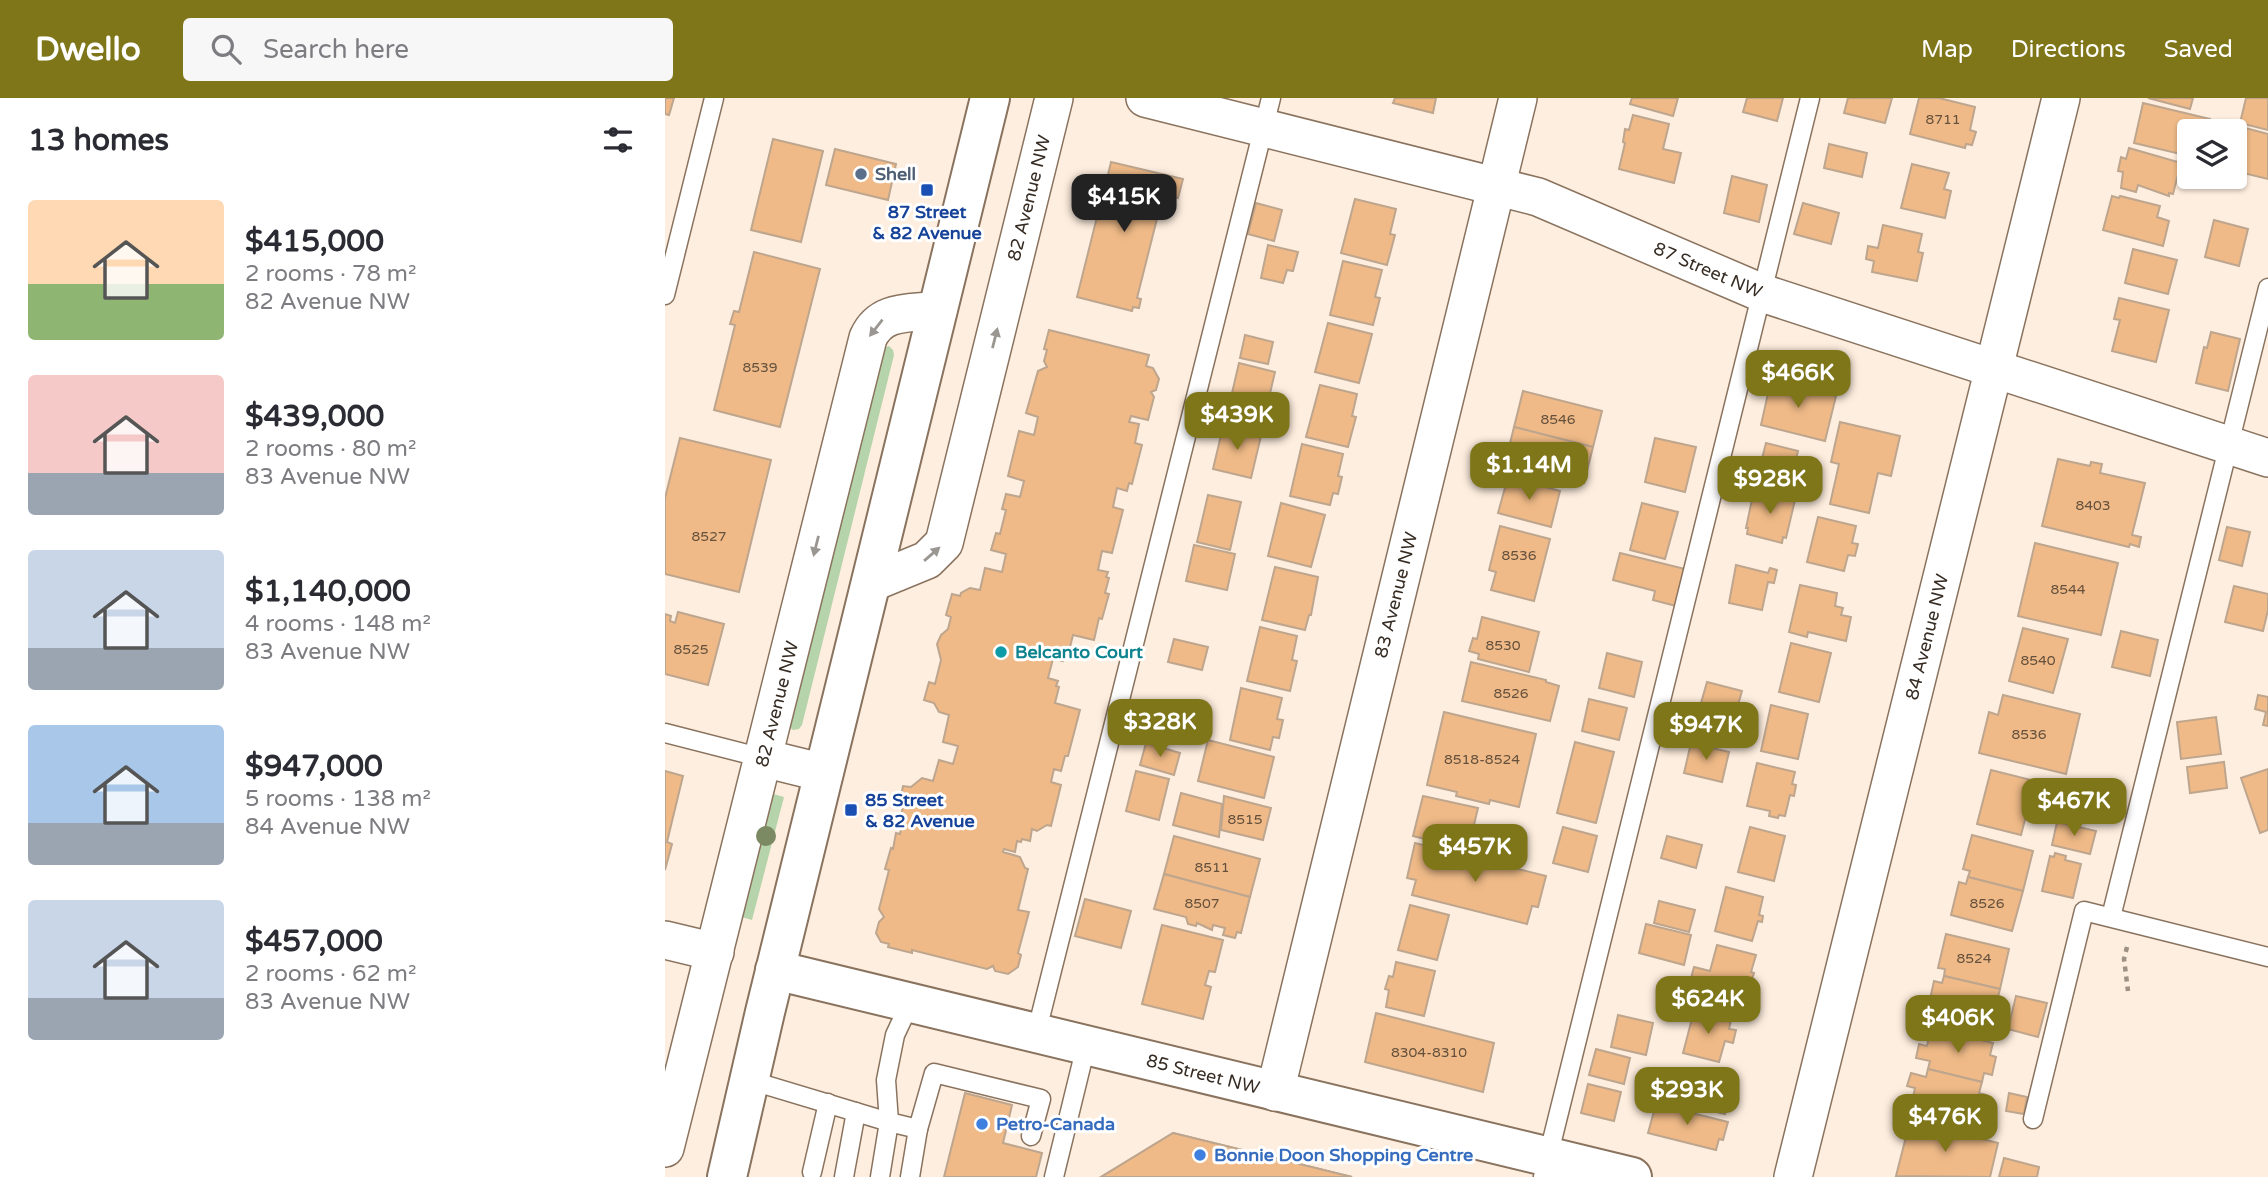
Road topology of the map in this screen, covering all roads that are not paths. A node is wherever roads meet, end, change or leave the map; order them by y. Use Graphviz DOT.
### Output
graph roads {
  1 [pos="713,98"];
  2 [pos="990,98"];
  3 [pos="1054,98"];
  4 [pos="1145,98"];
  5 [pos="1518,98"];
  6 [pos="1810,98"];
  7 [pos="2061,98"];
  8 [pos="1267,113"];
  9 [pos="1496,186"];
  10 [pos="2268,288"];
  11 [pos="1762,293"];
  12 [pos="665,295"];
  13 [pos="938,310"];
  14 [pos="1994,369"];
  15 [pos="2229,446"];
  16 [pos="2268,458"];
  17 [pos="871,583"];
  18 [pos="665,733"];
  19 [pos="763,758"];
  20 [pos="824,773"];
  21 [pos="2111,917"];
  22 [pos="665,940"];
  23 [pos="715,952"];
  24 [pos="2268,957"];
  25 [pos="775,970"];
  26 [pos="911,1003"];
  27 [pos="1036,1034"];
  28 [pos="1086,1046"];
  29 [pos="749,1080"];
  30 [pos="1275,1092"];
  31 [pos="828,1103"];
  32 [pos="856,1112"];
  33 [pos="2033,1119"];
  34 [pos="889,1122"];
  35 [pos="918,1129"];
  36 [pos="1031,1136"];
  37 [pos="665,1148"];
  38 [pos="1545,1167"];
  39 [pos="812,1172"];
  40 [pos="727,1177"];
  41 [pos="843,1177"];
  42 [pos="880,1177"];
  43 [pos="910,1177"];
  44 [pos="1054,1177"];
  45 [pos="1632,1177"];
  46 [pos="1793,1177"];
  1 -- 12 [label="lane"];
  2 -- 13 [label="main road"];
  17 -- 3 [label="street, 82 Avenue NW, one-way"];
  4 -- 8 [label="street, 87 Street NW"];
  5 -- 9 [label="street, 83 Avenue NW"];
  6 -- 11 [label="lane"];
  7 -- 14 [label="street, 84 Avenue NW"];
  8 -- 9 [label="street, 87 Street NW"];
  8 -- 27 [label="lane"];
  9 -- 11 [label="street, 87 Street NW"];
  9 -- 30 [label="street, 83 Avenue NW"];
  10 -- 15 [label="lane"];
  11 -- 14 [label="street, 87 Street NW"];
  11 -- 38 [label="lane"];
  13 -- 17 [label="main road"];
  13 -- 19 [label="street, 82 Avenue NW, one-way"];
  14 -- 15 [label="street, 87 Street NW"];
  14 -- 46 [label="street, 84 Avenue NW"];
  15 -- 16 [label="street, 87 Street NW"];
  15 -- 21 [label="lane"];
  17 -- 20 [label="main road"];
  18 -- 19 [label="lane"];
  19 -- 20 [label="street"];
  19 -- 23 [label="street, 82 Avenue NW"];
  20 -- 25 [label="main road"];
  21 -- 24 [label="lane"];
  21 -- 33 [label="lane"];
  22 -- 23 [label="street"];
  23 -- 37 [label="street, 82 Avenue NW"];
  25 -- 26 [label="main road, 85 Street NW"];
  25 -- 29 [label="main road"];
  26 -- 27 [label="main road, 85 Street NW"];
  26 -- 34 [label="lane"];
  27 -- 28 [label="main road, 85 Street NW"];
  28 -- 30 [label="main road, 85 Street NW"];
  28 -- 44 [label="lane"];
  29 -- 31 [label="lane"];
  29 -- 40 [label="main road"];
  30 -- 38 [label="main road, 85 Street NW"];
  31 -- 32 [label="lane"];
  31 -- 39 [label="lane"];
  32 -- 34 [label="lane"];
  32 -- 41 [label="lane"];
  34 -- 35 [label="lane"];
  34 -- 42 [label="lane"];
  35 -- 36 [label="lane"];
  35 -- 43 [label="lane"];
  38 -- 45 [label="main road, 85 Street NW"];
}
